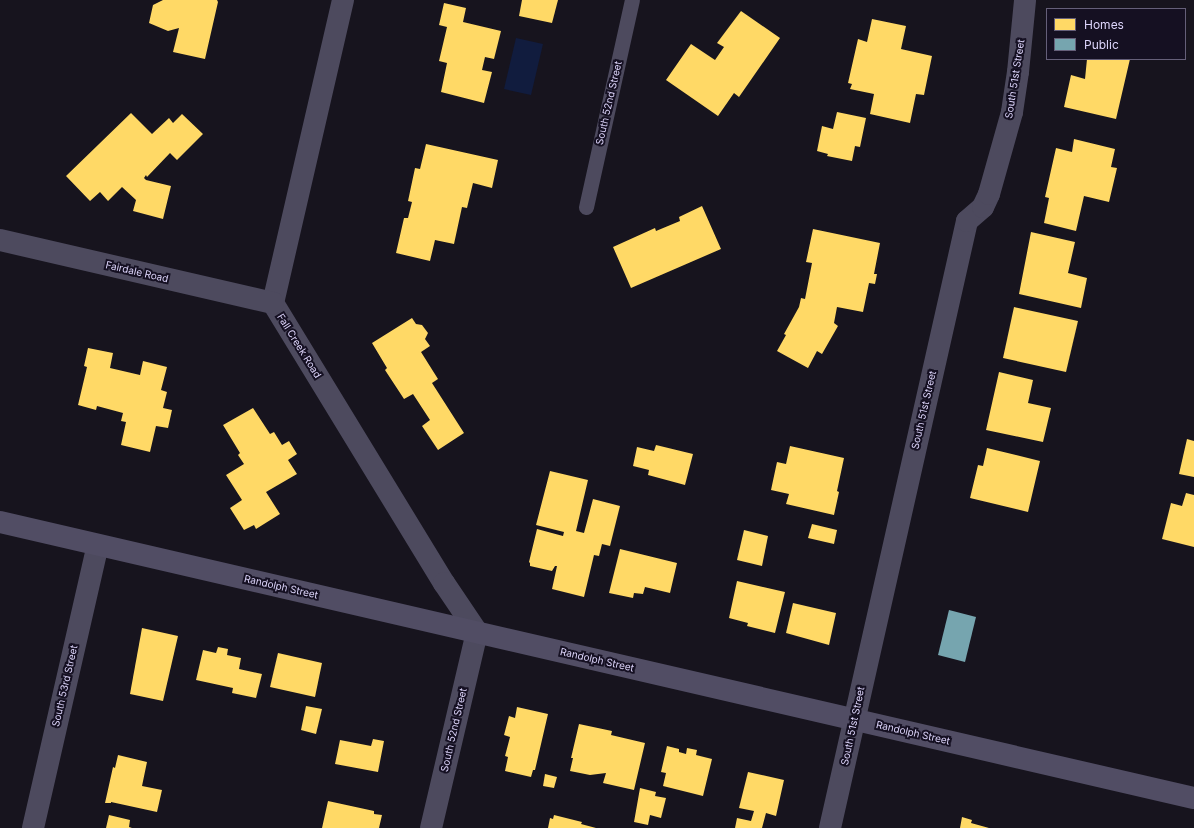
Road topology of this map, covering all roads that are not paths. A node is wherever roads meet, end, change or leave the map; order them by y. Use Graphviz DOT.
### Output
graph roads {
  1 [pos="343,0"];
  2 [pos="632,0"];
  3 [pos="1025,0"];
  4 [pos="586,207"];
  5 [pos="0,240"];
  6 [pos="273,303"];
  7 [pos="0,522"];
  8 [pos="98,545"];
  9 [pos="476,632"];
  10 [pos="854,720"];
  11 [pos="1194,798"];
  12 [pos="33,828"];
  13 [pos="431,828"];
  14 [pos="830,828"];
  1 -- 6 [label="street, Fall Creek Road"];
  2 -- 4 [label="lane, South 52nd Street"];
  3 -- 10 [label="street, South 51st Street"];
  5 -- 6 [label="street, Fairdale Road"];
  6 -- 9 [label="street, Fall Creek Road"];
  7 -- 8 [label="main road, Randolph Street"];
  8 -- 9 [label="main road, Randolph Street"];
  8 -- 12 [label="street, South 53rd Street"];
  9 -- 10 [label="main road, Randolph Street"];
  9 -- 13 [label="street, South 52nd Street"];
  10 -- 11 [label="main road, Randolph Street"];
  10 -- 14 [label="street, South 51st Street"];
}
